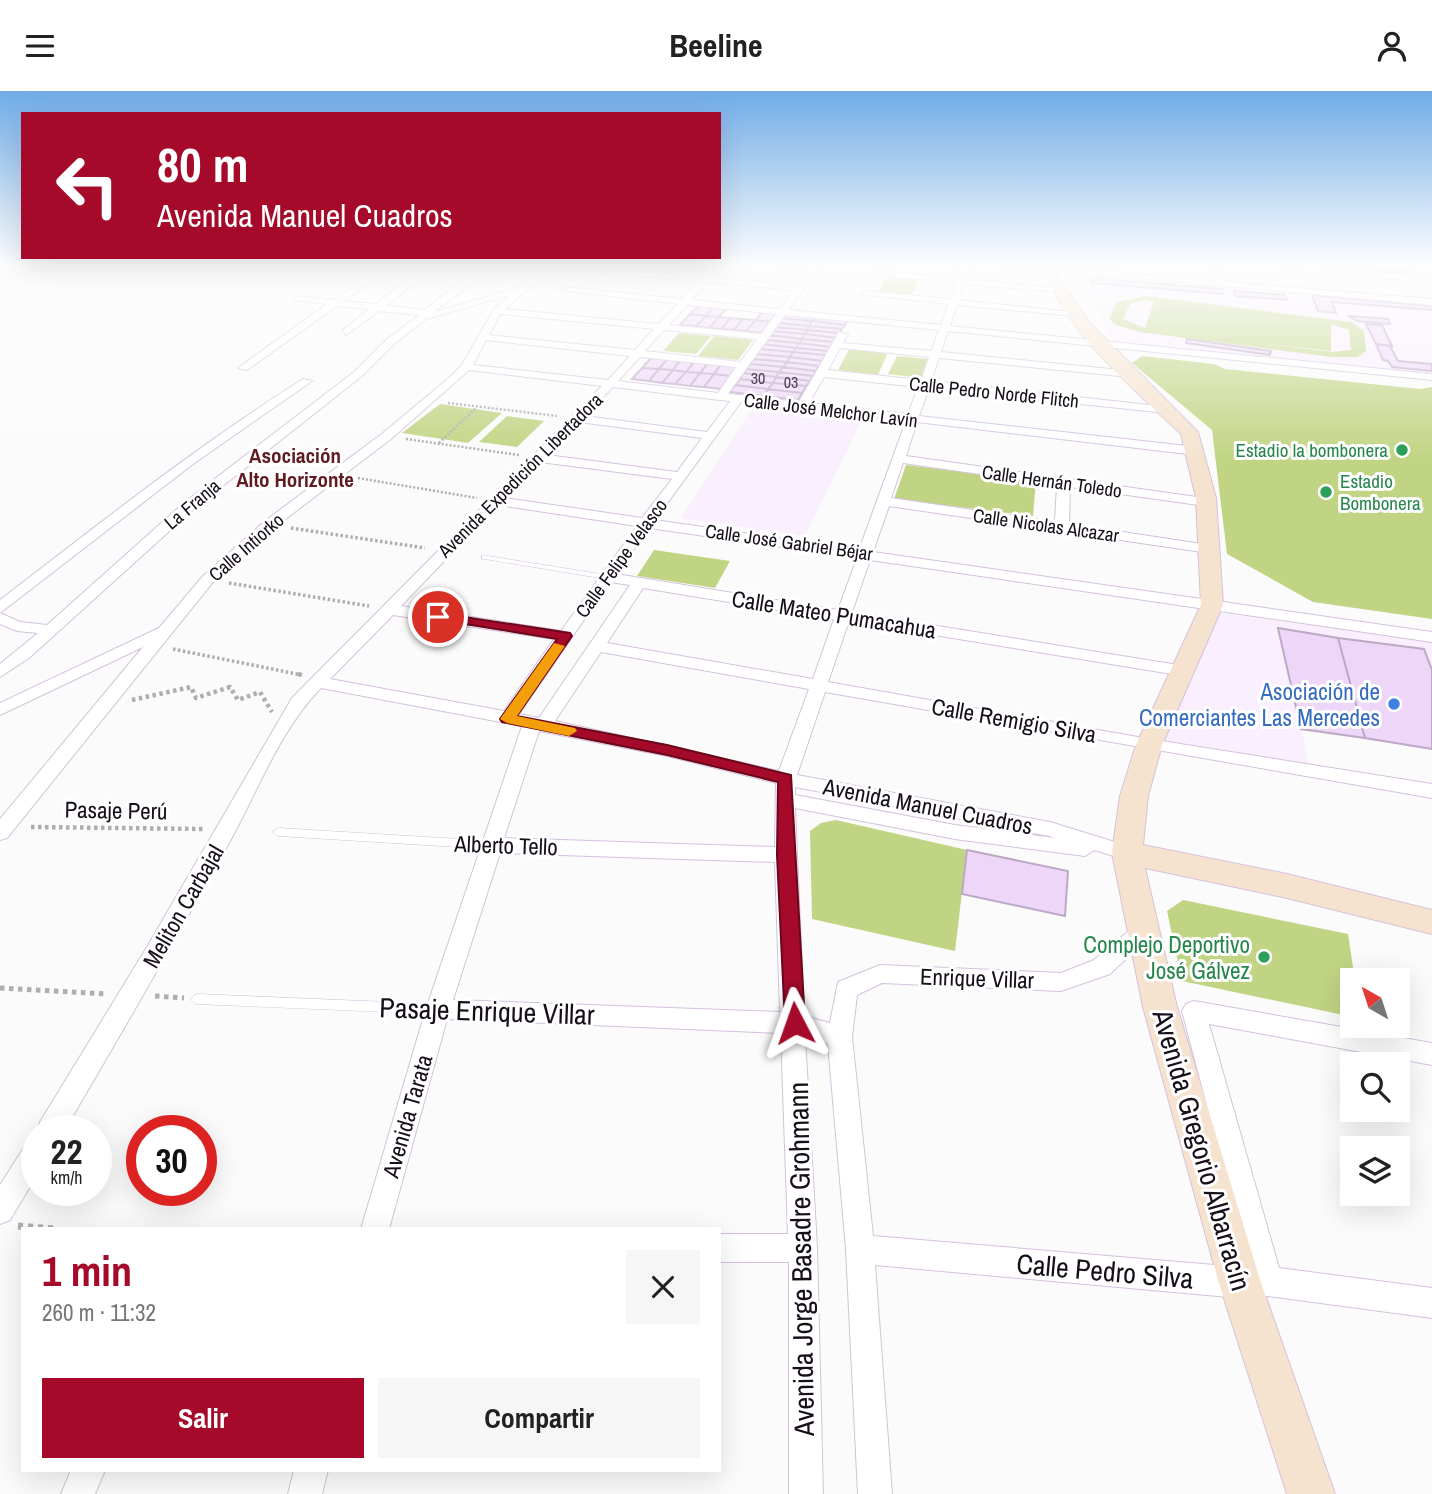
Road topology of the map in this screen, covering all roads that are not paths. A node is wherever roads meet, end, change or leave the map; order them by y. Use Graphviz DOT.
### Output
graph roads {
  1 [pos="297,329"];
  2 [pos="349,329"];
  3 [pos="406,329"];
  4 [pos="487,329"];
  5 [pos="660,329"];
  6 [pos="687,329"];
  7 [pos="769,329"];
  8 [pos="846,329"];
  9 [pos="944,329"];
  10 [pos="967,329"];
  11 [pos="1088,329"];
  12 [pos="346,332"];
  13 [pos="483,337"];
  14 [pos="763,337"];
  15 [pos="1099,344"];
  16 [pos="837,345"];
  17 [pos="637,353"];
  18 [pos="935,355"];
  19 [pos="743,365"];
  20 [pos="467,367"];
  21 [pos="243,368"];
  22 [pos="821,373"];
  23 [pos="1130,374"];
  24 [pos="1432,377"];
  25 [pos="307,381"];
  26 [pos="610,384"];
  27 [pos="925,384"];
  28 [pos="720,397"];
  29 [pos="737,399"];
  30 [pos="802,407"];
  31 [pos="1167,410"];
  32 [pos="576,418"];
  33 [pos="912,419"];
  34 [pos="710,436"];
  35 [pos="1196,451"];
  36 [pos="537,458"];
  37 [pos="898,459"];
  38 [pos="681,475"];
  39 [pos="1064,482"];
  40 [pos="495,501"];
  41 [pos="884,501"];
  42 [pos="1206,502"];
  43 [pos="646,521"];
  44 [pos="1062,527"];
  45 [pos="1209,549"];
  46 [pos="865,553"];
  47 [pos="485,557"];
  48 [pos="606,577"];
  49 [pos="638,584"];
  50 [pos="1212,605"];
  51 [pos="0,608"];
  52 [pos="387,609"];
  53 [pos="844,615"];
  54 [pos="0,618"];
  55 [pos="51,630"];
  56 [pos="565,636"];
  57 [pos="1432,638"];
  58 [pos="158,639"];
  59 [pos="596,646"];
  60 [pos="1184,671"];
  61 [pos="0,672"];
  62 [pos="318,680"];
  63 [pos="819,685"];
  64 [pos="0,710"];
  65 [pos="507,719"];
  66 [pos="538,725"];
  67 [pos="1149,745"];
  68 [pos="786,779"];
  69 [pos="1432,790"];
  70 [pos="786,800"];
  71 [pos="3,830"];
  72 [pos="278,832"];
  73 [pos="492,845"];
  74 [pos="1127,853"];
  75 [pos="785,855"];
  76 [pos="1287,886"];
  77 [pos="1432,910"];
  78 [pos="1432,922"];
  79 [pos="1144,931"];
  80 [pos="197,999"];
  81 [pos="438,1009"];
  82 [pos="795,1023"];
  83 [pos="840,1037"];
  84 [pos="1432,1054"];
  85 [pos="59,1115"];
  86 [pos="21,1186"];
  87 [pos="7,1218"];
  88 [pos="376,1227"];
  89 [pos="721,1248"];
  90 [pos="803,1248"];
  91 [pos="860,1249"];
  92 [pos="1254,1282"];
  93 [pos="1432,1304"];
  94 [pos="87,1472"];
  95 [pos="310,1472"];
  96 [pos="78,1494"];
  97 [pos="305,1494"];
  98 [pos="806,1494"];
  99 [pos="875,1494"];
  100 [pos="1311,1494"];
  1 -- 21 [label="street"];
  2 -- 12 [label="street"];
  3 -- 55 [label="street, La Franja"];
  4 -- 13 [label="street, Calle Intiorko"];
  5 -- 17 [label="street, Avenida Expedición Libertadora"];
  6 -- 14 [label="street"];
  7 -- 14 [label="street"];
  8 -- 16 [label="street"];
  9 -- 18 [label="street, Avenida Jorge Basadre Grohmann"];
  10 -- 15 [label="street"];
  11 -- 15 [label="street"];
  13 -- 17 [label="street"];
  13 -- 20 [label="street, Calle Intiorko"];
  14 -- 19 [label="street"];
  15 -- 23 [label="street"];
  15 -- 24 [label="street"];
  16 -- 18 [label="street"];
  16 -- 22 [label="street"];
  17 -- 19 [label="street"];
  17 -- 26 [label="street, Avenida Expedición Libertadora"];
  18 -- 23 [label="street"];
  18 -- 27 [label="street, Avenida Jorge Basadre Grohmann"];
  19 -- 28 [label="street"];
  20 -- 26 [label="street, Calle José Melchor Lavín"];
  20 -- 58 [label="street, Calle Intiorko"];
  22 -- 27 [label="street, Calle Pedro Norde Flitch"];
  22 -- 30 [label="street"];
  23 -- 31 [label="street"];
  25 -- 51 [label="street"];
  26 -- 28 [label="street, Calle José Melchor Lavín"];
  26 -- 32 [label="street, Avenida Expedición Libertadora"];
  27 -- 31 [label="street, Calle Pedro Norde Flitch"];
  27 -- 33 [label="street, Avenida Jorge Basadre Grohmann"];
  28 -- 29 [label="street, Calle José Melchor Lavín"];
  29 -- 30 [label="street, Calle José Melchor Lavín"];
  29 -- 34 [label="street, Calle Felipe Velasco"];
  30 -- 33 [label="street, Calle José Melchor Lavín"];
  31 -- 35 [label="street"];
  32 -- 34 [label="street"];
  32 -- 36 [label="street, Avenida Expedición Libertadora"];
  33 -- 35 [label="street, Calle José Melchor Lavín"];
  33 -- 37 [label="street, Avenida Jorge Basadre Grohmann"];
  34 -- 38 [label="street, Calle Felipe Velasco"];
  35 -- 42 [label="street"];
  36 -- 38 [label="street"];
  36 -- 40 [label="street, Avenida Expedición Libertadora"];
  37 -- 39 [label="street, Calle Hernán Toledo"];
  37 -- 41 [label="street, Avenida Jorge Basadre Grohmann"];
  38 -- 43 [label="street, Calle Felipe Velasco"];
  39 -- 42 [label="street, Calle Hernán Toledo"];
  39 -- 44 [label="street"];
  40 -- 43 [label="street, Calle José Gabriel Béjar"];
  40 -- 52 [label="street, Avenida Expedición Libertadora"];
  41 -- 44 [label="street, Calle Nicolas Alcazar"];
  41 -- 46 [label="street, Avenida Jorge Basadre Grohmann"];
  42 -- 45 [label="street"];
  43 -- 46 [label="street, Calle José Gabriel Béjar"];
  43 -- 48 [label="street, Calle Felipe Velasco"];
  44 -- 45 [label="street, Calle Nicolas Alcazar"];
  45 -- 50 [label="street"];
  46 -- 50 [label="street, Calle José Gabriel Béjar"];
  46 -- 53 [label="street, Avenida Jorge Basadre Grohmann"];
  47 -- 48 [label="lane, Calle Mateo Pumacahua"];
  48 -- 49 [label="street, Calle Mateo Pumacahua"];
  48 -- 56 [label="street, Calle Felipe Velasco"];
  49 -- 53 [label="street, Calle Mateo Pumacahua"];
  49 -- 59 [label="street, Calle Felipe Velasco"];
  50 -- 57 [label="street, Calle José Gabriel Béjar"];
  50 -- 60 [label="street, Avenida Gregorio Albarracín"];
  52 -- 56 [label="street"];
  52 -- 62 [label="street, Avenida Expedición Libertadora"];
  53 -- 60 [label="street, Calle Mateo Pumacahua"];
  53 -- 63 [label="street, Avenida Jorge Basadre Grohmann"];
  54 -- 55 [label="street"];
  55 -- 61 [label="street, La Franja"];
  56 -- 65 [label="street, Calle Felipe Velasco"];
  58 -- 64 [label="street"];
  58 -- 71 [label="street, Calle Intiorko"];
  59 -- 63 [label="street, Calle Remigio Silva"];
  59 -- 66 [label="street, Calle Felipe Velasco"];
  60 -- 67 [label="street, Avenida Gregorio Albarracín"];
  62 -- 65 [label="street, Avenida Manuel Cuadros"];
  62 -- 85 [label="street, Meliton Carbajal"];
  63 -- 67 [label="street, Calle Remigio Silva"];
  63 -- 68 [label="street, Avenida Jorge Basadre Grohmann"];
  65 -- 66 [label="street, Avenida Manuel Cuadros"];
  66 -- 68 [label="street, Avenida Manuel Cuadros"];
  66 -- 73 [label="street, Avenida Tarata"];
  67 -- 69 [label="street, Calle Remigio Silva"];
  67 -- 74 [label="street, Avenida Gregorio Albarracín"];
  68 -- 70 [label="street, Avenida Jorge Basadre Grohmann"];
  68 -- 74 [label="street, Avenida Manuel Cuadros"];
  70 -- 74 [label="street, Avenida Manuel Cuadros"];
  70 -- 75 [label="street, Avenida Jorge Basadre Grohmann"];
  72 -- 73 [label="lane, Alberto Tello"];
  73 -- 75 [label="street, Alberto Tello"];
  73 -- 81 [label="street, Avenida Tarata"];
  74 -- 76 [label="street, Avenida Manuel Cuadros"];
  74 -- 79 [label="street, Avenida Gregorio Albarracín"];
  75 -- 82 [label="street, Avenida Jorge Basadre Grohmann"];
  76 -- 77 [label="street, Avenida Manuel Cuadros"];
  76 -- 78 [label="street, Avenida Manuel Cuadros"];
  79 -- 83 [label="street, Enrique Villar"];
  79 -- 92 [label="street, Avenida Gregorio Albarracín"];
  80 -- 81 [label="lane, Pasaje Enrique Villar"];
  81 -- 82 [label="street, Pasaje Enrique Villar"];
  81 -- 88 [label="street, Avenida Tarata"];
  82 -- 83 [label="street, Pasaje Enrique Villar"];
  82 -- 90 [label="street, Avenida Jorge Basadre Grohmann"];
  83 -- 91 [label="street, Avenida Jorge Basadre Grohmann"];
  84 -- 92 [label="street"];
  86 -- 87 [label="street"];
  89 -- 90 [label="street"];
  90 -- 98 [label="street, Avenida Jorge Basadre Grohmann"];
  91 -- 92 [label="street, Calle Pedro Silva"];
  91 -- 99 [label="street, Avenida Jorge Basadre Grohmann"];
  92 -- 93 [label="street, Calle Pedro Silva"];
  92 -- 100 [label="street, Avenida Gregorio Albarracín"];
  94 -- 96 [label="street"];
  95 -- 97 [label="street"];
}
